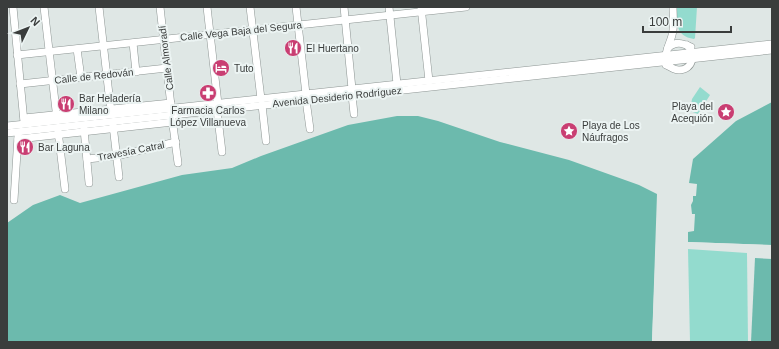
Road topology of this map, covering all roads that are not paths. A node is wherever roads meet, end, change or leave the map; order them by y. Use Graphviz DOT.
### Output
graph roads {
  1 [pos="12,7"];
  2 [pos="44,7"];
  3 [pos="99,7"];
  4 [pos="160,7"];
  5 [pos="207,7"];
  6 [pos="250,7"];
  7 [pos="296,7"];
  8 [pos="344,7"];
  9 [pos="389,7"];
  10 [pos="466,7"];
  11 [pos="673,7"];
  12 [pos="421,9"];
  13 [pos="390,15"];
  14 [pos="345,20"];
  15 [pos="298,25"];
  16 [pos="674,28"];
  17 [pos="252,30"];
  18 [pos="210,35"];
  19 [pos="164,40"];
  20 [pos="133,43"];
  21 [pos="686,44"];
  22 [pos="772,44"];
  23 [pos="104,46"];
  24 [pos="669,47"];
  25 [pos="77,49"];
  26 [pos="772,50"];
  27 [pos="701,51"];
  28 [pos="49,52"];
  29 [pos="692,55"];
  30 [pos="17,56"];
  31 [pos="656,59"];
  32 [pos="667,61"];
  33 [pos="167,68"];
  34 [pos="136,72"];
  35 [pos="107,75"];
  36 [pos="81,78"];
  37 [pos="53,81"];
  38 [pos="429,81"];
  39 [pos="20,84"];
  40 [pos="397,84"];
  41 [pos="352,92"];
  42 [pos="306,97"];
  43 [pos="262,102"];
  44 [pos="217,107"];
  45 [pos="172,112"];
  46 [pos="354,114"];
  47 [pos="112,118"];
  48 [pos="24,121"];
  49 [pos="57,124"];
  50 [pos="7,126"];
  51 [pos="84,128"];
  52 [pos="310,129"];
  53 [pos="18,131"];
  54 [pos="7,133"];
  55 [pos="18,139"];
  56 [pos="266,141"];
  57 [pos="176,142"];
  58 [pos="222,152"];
  59 [pos="116,156"];
  60 [pos="87,159"];
  61 [pos="178,163"];
  62 [pos="119,177"];
  63 [pos="89,183"];
  64 [pos="65,189"];
  65 [pos="14,200"];
  1 -- 30 [label="street"];
  2 -- 28 [label="street"];
  3 -- 23 [label="street"];
  4 -- 19 [label="street, Calle Almoradí"];
  5 -- 18 [label="street"];
  6 -- 17 [label="street"];
  7 -- 15 [label="street"];
  8 -- 14 [label="street"];
  9 -- 13 [label="street"];
  10 -- 12 [label="street, Calle Vega Baja del Segura"];
  11 -- 16 [label="street"];
  12 -- 13 [label="street, Calle Vega Baja del Segura"];
  12 -- 38 [label="street"];
  13 -- 14 [label="street, Calle Vega Baja del Segura"];
  13 -- 40 [label="street"];
  14 -- 15 [label="street, Calle Vega Baja del Segura"];
  14 -- 41 [label="street"];
  15 -- 17 [label="street, Calle Vega Baja del Segura"];
  15 -- 42 [label="street"];
  16 -- 21 [label="street"];
  16 -- 24 [label="street"];
  17 -- 18 [label="street, Calle Vega Baja del Segura"];
  17 -- 43 [label="street"];
  18 -- 19 [label="street, Calle Vega Baja del Segura"];
  18 -- 44 [label="street"];
  19 -- 20 [label="street, Calle Vega Baja del Segura"];
  19 -- 33 [label="street, Calle Almoradí"];
  20 -- 23 [label="street, Calle Vega Baja del Segura"];
  20 -- 34 [label="street"];
  21 -- 24 [label="street"];
  21 -- 27 [label="street"];
  21 -- 29 [label="street"];
  22 -- 27 [label="street"];
  23 -- 25 [label="street, Calle Vega Baja del Segura"];
  23 -- 35 [label="street"];
  24 -- 31 [label="street"];
  24 -- 32 [label="street"];
  25 -- 28 [label="street, Calle Vega Baja del Segura"];
  25 -- 36 [label="street"];
  26 -- 29 [label="street"];
  27 -- 29 [label="street"];
  28 -- 30 [label="street, Calle Vega Baja del Segura"];
  28 -- 37 [label="street"];
  29 -- 32 [label="street"];
  29 -- 32 [label="street"];
  30 -- 39 [label="street"];
  31 -- 32 [label="street"];
  31 -- 32 [label="street"];
  31 -- 38 [label="street, Avenida Desiderio Rodríguez"];
  31 -- 41 [label="street, Avenida Desiderio Rodríguez"];
  33 -- 34 [label="street, Calle de Redován"];
  33 -- 45 [label="street, Calle Almoradí"];
  34 -- 35 [label="street, Calle de Redován"];
  35 -- 36 [label="street, Calle de Redován"];
  35 -- 47 [label="street"];
  36 -- 37 [label="street, Calle de Redován"];
  37 -- 39 [label="street, Calle de Redován"];
  37 -- 49 [label="street"];
  38 -- 40 [label="street, Avenida Desiderio Rodríguez"];
  39 -- 48 [label="street"];
  40 -- 41 [label="street, Avenida Desiderio Rodríguez"];
  41 -- 42 [label="street, Avenida Desiderio Rodríguez"];
  41 -- 46 [label="street"];
  42 -- 43 [label="street, Avenida Desiderio Rodríguez"];
  42 -- 52 [label="street"];
  43 -- 44 [label="street, Avenida Desiderio Rodríguez"];
  43 -- 56 [label="street"];
  44 -- 45 [label="street, Avenida Desiderio Rodríguez"];
  44 -- 58 [label="street"];
  45 -- 47 [label="street, Avenida Desiderio Rodríguez"];
  45 -- 47 [label="street, Avenida Desiderio Rodríguez"];
  45 -- 57 [label="street, Calle Almoradí"];
  47 -- 49 [label="street, Avenida Desiderio Rodríguez"];
  47 -- 51 [label="street, Avenida Desiderio Rodríguez"];
  47 -- 59 [label="street"];
  48 -- 49 [label="street, Avenida Desiderio Rodríguez"];
  48 -- 50 [label="street, Avenida Desiderio Rodríguez"];
  49 -- 51 [label="street, Avenida Desiderio Rodríguez"];
  49 -- 53 [label="street, Avenida Desiderio Rodríguez"];
  49 -- 55 [label="street, Avenida Desiderio Rodríguez"];
  49 -- 64 [label="street"];
  51 -- 60 [label="street"];
  53 -- 54 [label="street, Avenida Desiderio Rodríguez"];
  53 -- 55 [label="street"];
  55 -- 65 [label="street"];
  57 -- 59 [label="street, Travesía Catral"];
  57 -- 61 [label="street, Calle Almoradí"];
  59 -- 60 [label="street, Travesía Catral"];
  59 -- 62 [label="street"];
  60 -- 63 [label="street"];
}
